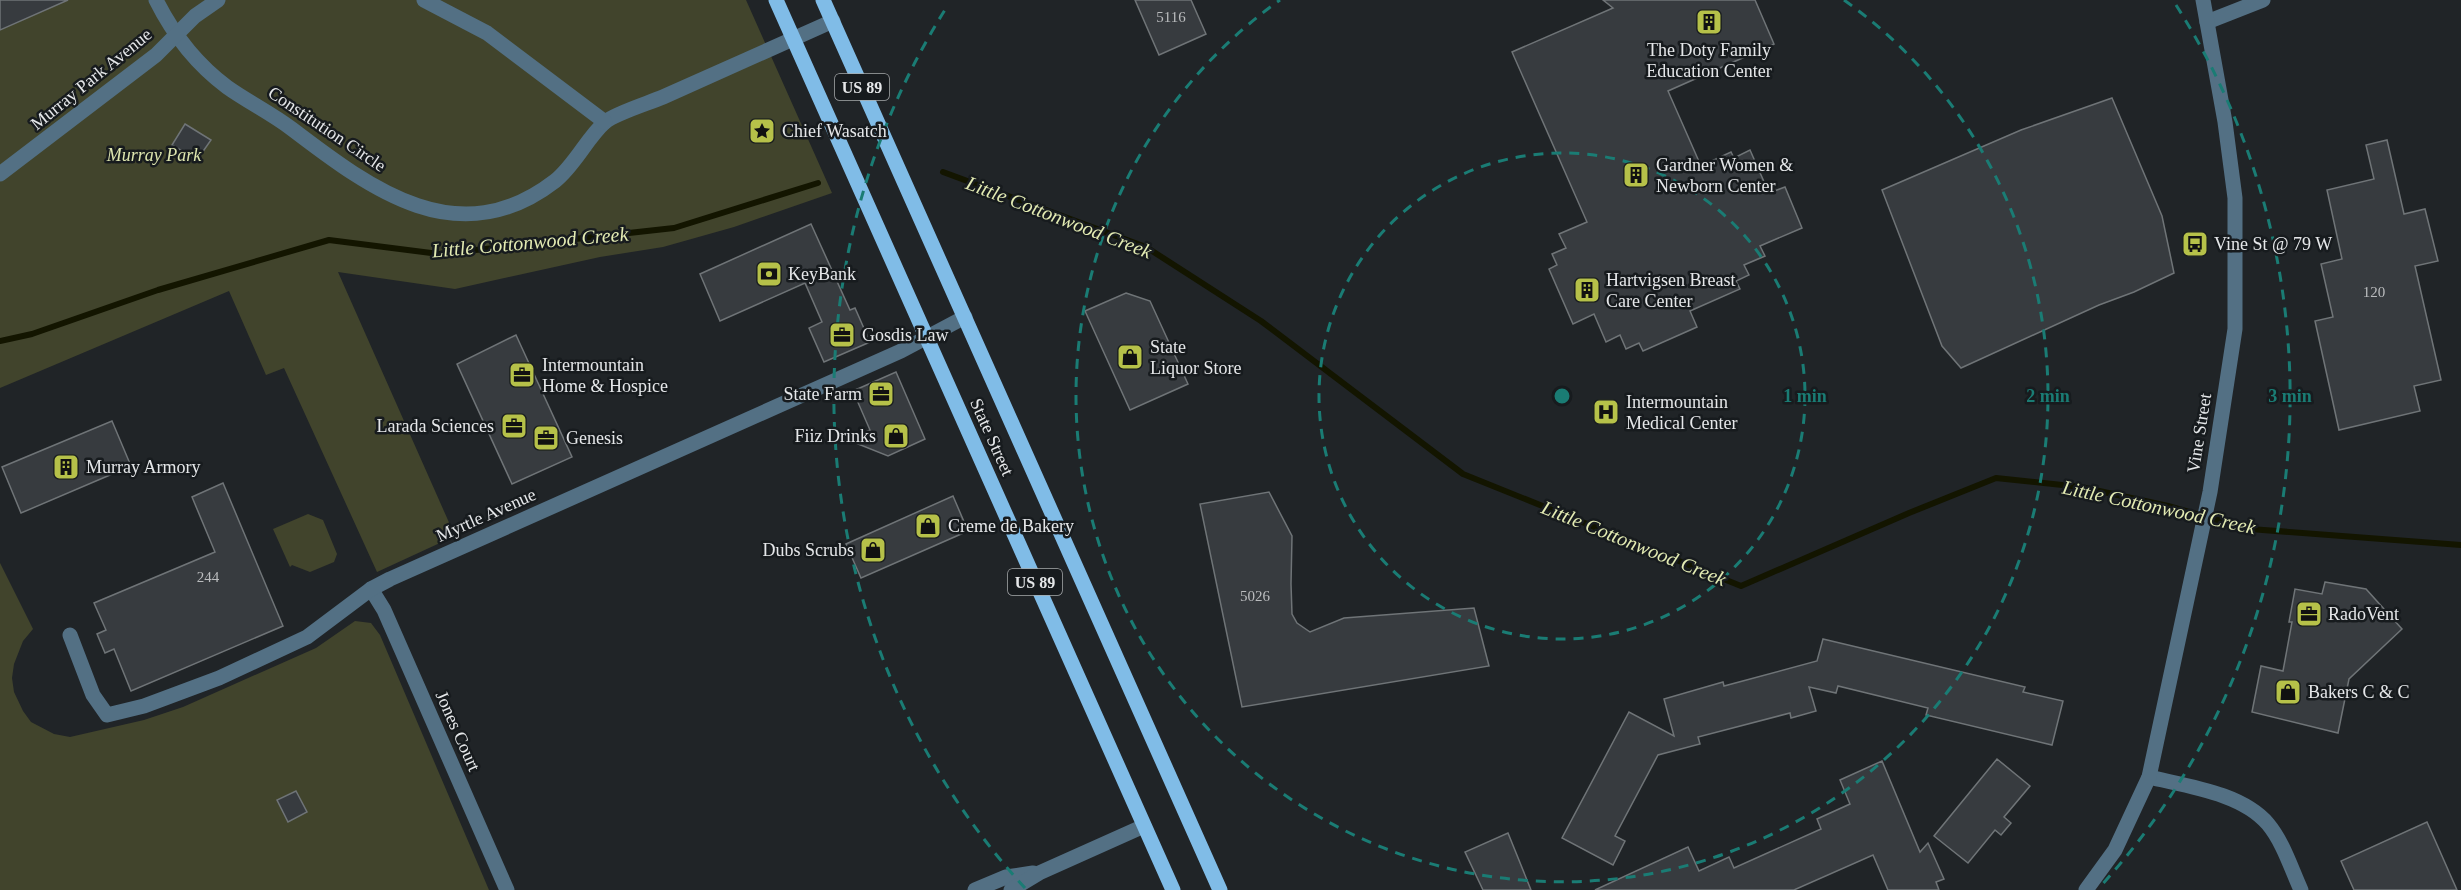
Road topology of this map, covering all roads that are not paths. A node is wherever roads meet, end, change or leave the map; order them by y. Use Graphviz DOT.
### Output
graph roads {
  1 [pos="156,0"];
  2 [pos="218,0"];
  3 [pos="424,0"];
  4 [pos="776,0"];
  5 [pos="823,0"];
  6 [pos="2203,0"];
  7 [pos="2263,0"];
  8 [pos="833,21"];
  9 [pos="2207,22"];
  10 [pos="176,34"];
  11 [pos="793,39"];
  12 [pos="605,122"];
  13 [pos="0,174"];
  14 [pos="965,317"];
  15 [pos="926,338"];
  16 [pos="371,589"];
  17 [pos="70,635"];
  18 [pos="2149,777"];
  19 [pos="1144,826"];
  20 [pos="1039,873"];
  21 [pos="507,890"];
  22 [pos="975,890"];
  23 [pos="1011,890"];
  24 [pos="1173,890"];
  25 [pos="1220,890"];
  26 [pos="2086,890"];
  27 [pos="2301,890"];
  1 -- 10 [label="street, Constitution Circle"];
  2 -- 10 [label="street"];
  3 -- 12 [label="street"];
  4 -- 11 [label="main road, State Street / US 89"];
  5 -- 8 [label="main road, State Street / US 89"];
  6 -- 9 [label="street, Vine Street"];
  7 -- 9 [label="street"];
  8 -- 11 [label="street, Constitution Circle"];
  8 -- 14 [label="main road, State Street / US 89"];
  9 -- 18 [label="street, Vine Street"];
  10 -- 12 [label="street, Constitution Circle"];
  10 -- 13 [label="street, Murray Park Avenue"];
  11 -- 12 [label="street, Constitution Circle"];
  11 -- 15 [label="main road, State Street / US 89"];
  14 -- 15 [label="street, Myrtle Avenue"];
  14 -- 25 [label="main road, State Street / US 89"];
  15 -- 16 [label="street, Myrtle Avenue"];
  15 -- 19 [label="main road, State Street / US 89"];
  16 -- 17 [label="street, Myrtle Avenue"];
  16 -- 21 [label="street, Jones Court"];
  18 -- 26 [label="street, Vine Street"];
  18 -- 27 [label="street"];
  19 -- 20 [label="street"];
  19 -- 24 [label="main road, State Street / US 89"];
  20 -- 22 [label="street"];
  20 -- 23 [label="street"];
}
